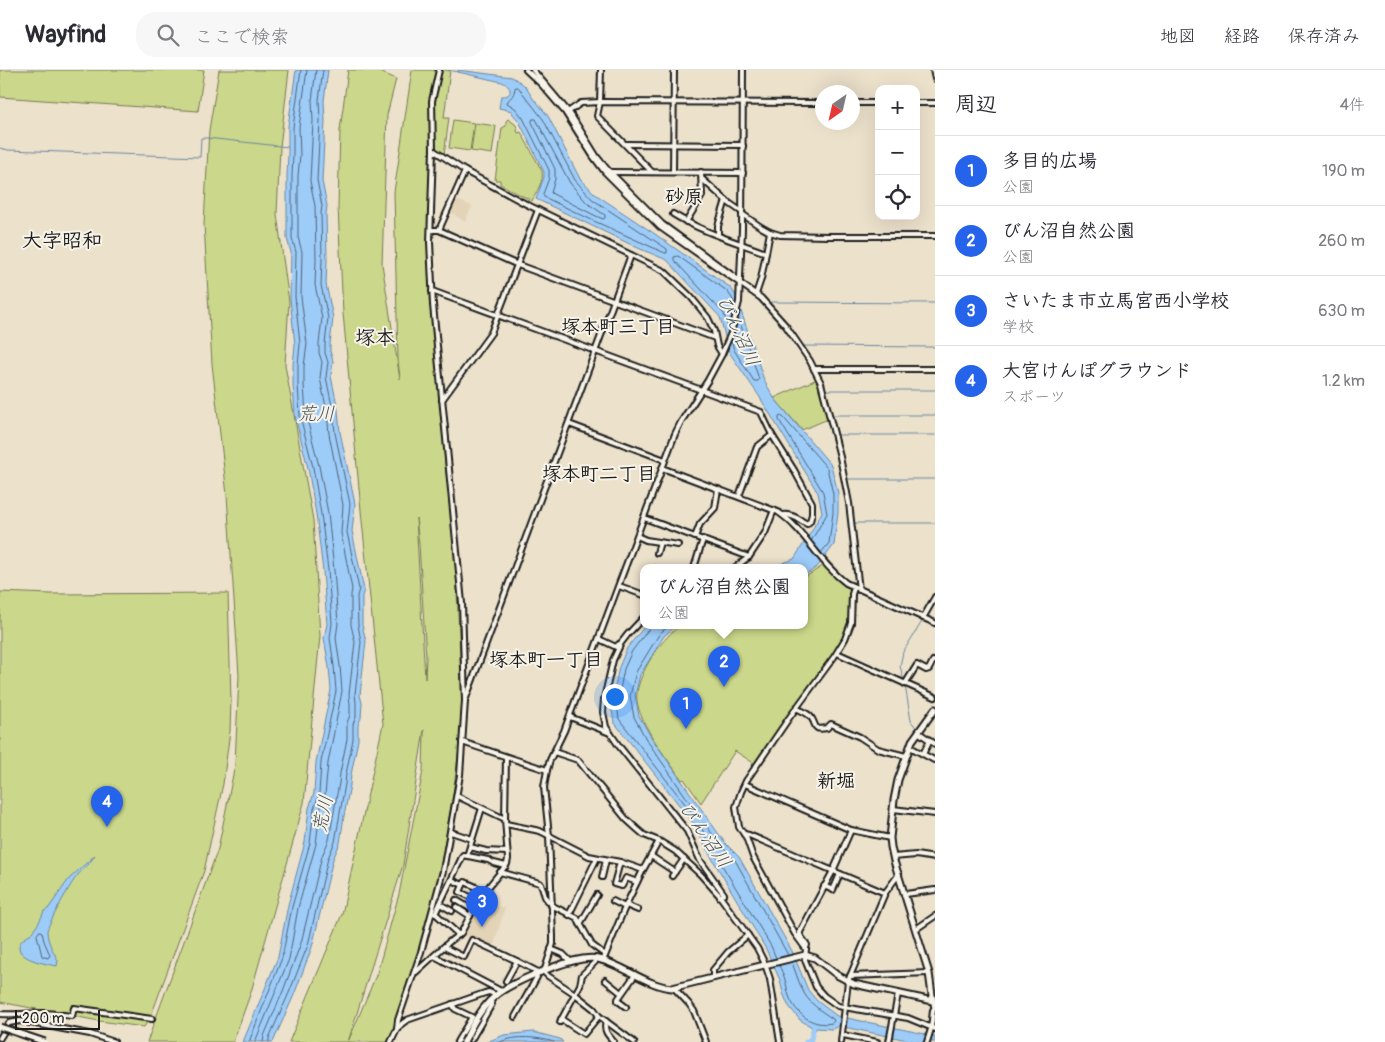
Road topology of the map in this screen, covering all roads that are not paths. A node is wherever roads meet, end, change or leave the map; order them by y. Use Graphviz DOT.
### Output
graph roads {
  1 [pos="440,70"];
  2 [pos="526,70"];
  3 [pos="533,70"];
  4 [pos="600,70"];
  5 [pos="674,70"];
  6 [pos="743,70"];
  7 [pos="933,70"];
  8 [pos="935,79"];
  9 [pos="600,102"];
  10 [pos="860,102"];
  11 [pos="875,102"];
  12 [pos="920,102"];
  13 [pos="935,102"];
  14 [pos="673,103"];
  15 [pos="743,103"];
  16 [pos="815,103"];
  17 [pos="568,112"];
  18 [pos="626,144"];
  19 [pos="674,145"];
  20 [pos="743,146"];
  21 [pos="434,150"];
  22 [pos="465,171"];
  23 [pos="610,172"];
  24 [pos="652,172"];
  25 [pos="673,172"];
  26 [pos="701,172"];
  27 [pos="742,173"];
  28 [pos="702,179"];
  29 [pos="726,200"];
  30 [pos="538,210"];
  31 [pos="742,213"];
  32 [pos="673,214"];
  33 [pos="686,222"];
  34 [pos="430,230"];
  35 [pos="439,230"];
  36 [pos="770,232"];
  37 [pos="718,235"];
  38 [pos="935,236"];
  39 [pos="741,244"];
  40 [pos="766,253"];
  41 [pos="631,255"];
  42 [pos="518,265"];
  43 [pos="740,282"];
  44 [pos="432,291"];
  45 [pos="756,294"];
  46 [pos="614,300"];
  47 [pos="499,315"];
  48 [pos="715,338"];
  49 [pos="595,351"];
  50 [pos="723,352"];
  51 [pos="814,369"];
  52 [pos="935,369"];
  53 [pos="702,390"];
  54 [pos="442,400"];
  55 [pos="569,424"];
  56 [pos="772,435"];
  57 [pos="665,460"];
  58 [pos="662,468"];
  59 [pos="718,489"];
  60 [pos="739,496"];
  61 [pos="774,510"];
  62 [pos="783,515"];
  63 [pos="644,518"];
  64 [pos="637,536"];
  65 [pos="695,537"];
  66 [pos="703,540"];
  67 [pos="660,542"];
  68 [pos="678,545"];
  69 [pos="657,553"];
  70 [pos="749,557"];
  71 [pos="695,564"];
  72 [pos="739,564"];
  73 [pos="619,586"];
  74 [pos="854,588"];
  75 [pos="859,590"];
  76 [pos="640,594"];
  77 [pos="935,597"];
  78 [pos="923,618"];
  79 [pos="640,621"];
  80 [pos="935,623"];
  81 [pos="599,639"];
  82 [pos="621,643"];
  83 [pos="837,653"];
  84 [pos="934,660"];
  85 [pos="906,684"];
  86 [pos="935,697"];
  87 [pos="465,701"];
  88 [pos="796,708"];
  89 [pos="935,710"];
  90 [pos="570,717"];
  91 [pos="918,732"];
  92 [pos="610,733"];
  93 [pos="930,740"];
  94 [pos="462,742"];
  95 [pos="935,744"];
  96 [pos="910,747"];
  97 [pos="554,752"];
  98 [pos="923,754"];
  99 [pos="906,756"];
  100 [pos="506,757"];
  101 [pos="934,760"];
  102 [pos="547,770"];
  103 [pos="745,784"];
  104 [pos="456,796"];
  105 [pos="482,808"];
  106 [pos="893,809"];
  107 [pos="935,814"];
  108 [pos="506,822"];
  109 [pos="851,830"];
  110 [pos="451,832"];
  111 [pos="744,834"];
  112 [pos="549,836"];
  113 [pos="890,838"];
  114 [pos="472,839"];
  115 [pos="659,841"];
  116 [pos="470,847"];
  117 [pos="507,852"];
  118 [pos="467,856"];
  119 [pos="651,856"];
  120 [pos="893,857"];
  121 [pos="597,858"];
  122 [pos="935,858"];
  123 [pos="606,860"];
  124 [pos="684,860"];
  125 [pos="620,862"];
  126 [pos="506,866"];
  127 [pos="643,870"];
  128 [pos="833,871"];
  129 [pos="500,872"];
  130 [pos="675,872"];
  131 [pos="840,874"];
  132 [pos="899,874"];
  133 [pos="672,876"];
  134 [pos="602,877"];
  135 [pos="452,880"];
  136 [pos="828,880"];
  137 [pos="637,882"];
  138 [pos="836,884"];
  139 [pos="463,885"];
  140 [pos="824,886"];
  141 [pos="935,890"];
  142 [pos="485,891"];
  143 [pos="885,893"];
  144 [pos="906,894"];
  145 [pos="597,895"];
  146 [pos="720,897"];
  147 [pos="456,900"];
  148 [pos="479,900"];
  149 [pos="613,901"];
  150 [pos="438,902"];
  151 [pos="551,904"];
  152 [pos="626,906"];
  153 [pos="456,907"];
  154 [pos="473,910"];
  155 [pos="638,910"];
  156 [pos="452,911"];
  157 [pos="434,913"];
  158 [pos="569,915"];
  159 [pos="470,916"];
  160 [pos="935,916"];
  161 [pos="580,924"];
  162 [pos="916,929"];
  163 [pos="459,935"];
  164 [pos="748,935"];
  165 [pos="444,947"];
  166 [pos="552,949"];
  167 [pos="806,949"];
  168 [pos="604,954"];
  169 [pos="803,955"];
  170 [pos="434,956"];
  171 [pos="517,960"];
  172 [pos="600,960"];
  173 [pos="571,962"];
  174 [pos="766,964"];
  175 [pos="414,973"];
  176 [pos="540,973"];
  177 [pos="929,973"];
  178 [pos="635,976"];
  179 [pos="713,978"];
  180 [pos="849,979"];
  181 [pos="605,980"];
  182 [pos="506,981"];
  183 [pos="674,988"];
  184 [pos="498,993"];
  185 [pos="621,993"];
  186 [pos="575,994"];
  187 [pos="898,994"];
  188 [pos="490,1000"];
  189 [pos="933,1002"];
  190 [pos="452,1004"];
  191 [pos="626,1007"];
  192 [pos="935,1008"];
  193 [pos="845,1010"];
  194 [pos="0,1014"];
  195 [pos="599,1016"];
  196 [pos="894,1016"];
  197 [pos="515,1017"];
  198 [pos="152,1019"];
  199 [pos="606,1021"];
  200 [pos="0,1027"];
  201 [pos="397,1028"];
  202 [pos="932,1028"];
  203 [pos="843,1034"];
  204 [pos="0,1038"];
  205 [pos="460,1041"];
  206 [pos="45,1042"];
  207 [pos="114,1042"];
  208 [pos="391,1042"];
  209 [pos="614,1042"];
  210 [pos="634,1042"];
  211 [pos="706,1042"];
  212 [pos="780,1042"];
  213 [pos="842,1042"];
  214 [pos="878,1042"];
  215 [pos="889,1042"];
  216 [pos="927,1042"];
  1 -- 21 [label="street"];
  2 -- 43 [label="street"];
  3 -- 17 [label="street"];
  4 -- 9 [label="street"];
  5 -- 14 [label="street"];
  6 -- 15 [label="street"];
  7 -- 8 [label="street"];
  9 -- 14 [label="street"];
  9 -- 17 [label="street"];
  9 -- 18 [label="street"];
  10 -- 11 [label="street"];
  12 -- 13 [label="street"];
  14 -- 15 [label="street"];
  14 -- 19 [label="street"];
  15 -- 16 [label="street"];
  15 -- 20 [label="street"];
  17 -- 23 [label="street"];
  18 -- 19 [label="street"];
  18 -- 24 [label="street"];
  19 -- 20 [label="street"];
  19 -- 25 [label="street"];
  20 -- 27 [label="street"];
  21 -- 22 [label="street"];
  21 -- 34 [label="street"];
  22 -- 30 [label="street"];
  22 -- 35 [label="street"];
  23 -- 24 [label="street"];
  23 -- 43 [label="street"];
  24 -- 25 [label="street"];
  25 -- 26 [label="street"];
  26 -- 27 [label="street"];
  26 -- 28 [label="street"];
  27 -- 31 [label="street"];
  28 -- 29 [label="street"];
  28 -- 33 [label="street"];
  29 -- 31 [label="street"];
  29 -- 37 [label="street"];
  30 -- 41 [label="street"];
  30 -- 42 [label="street"];
  31 -- 36 [label="street"];
  31 -- 39 [label="street"];
  32 -- 33 [label="street"];
  33 -- 37 [label="street"];
  34 -- 35 [label="street"];
  34 -- 44 [label="street"];
  35 -- 42 [label="street"];
  36 -- 38 [label="street"];
  36 -- 40 [label="street"];
  37 -- 39 [label="street"];
  39 -- 40 [label="street"];
  39 -- 43 [label="street"];
  40 -- 45 [label="street"];
  41 -- 46 [label="street"];
  41 -- 48 [label="street"];
  42 -- 46 [label="street"];
  42 -- 47 [label="street"];
  43 -- 45 [label="street"];
  43 -- 50 [label="street"];
  44 -- 47 [label="street"];
  44 -- 54 [label="street"];
  45 -- 51 [label="street"];
  46 -- 48 [label="street"];
  46 -- 49 [label="street"];
  47 -- 49 [label="street"];
  47 -- 54 [label="street"];
  48 -- 50 [label="street"];
  49 -- 53 [label="street"];
  49 -- 55 [label="street"];
  50 -- 53 [label="street"];
  51 -- 52 [label="street"];
  51 -- 75 [label="street"];
  53 -- 56 [label="street"];
  53 -- 57 [label="street"];
  54 -- 87 [label="street"];
  55 -- 57 [label="street"];
  55 -- 87 [label="street"];
  56 -- 60 [label="street"];
  56 -- 62 [label="street"];
  57 -- 58 [label="street"];
  58 -- 59 [label="street"];
  58 -- 63 [label="street"];
  59 -- 60 [label="street"];
  59 -- 65 [label="street"];
  60 -- 61 [label="street"];
  61 -- 62 [label="street"];
  61 -- 70 [label="street"];
  62 -- 74 [label="street"];
  63 -- 64 [label="street"];
  63 -- 65 [label="street"];
  64 -- 67 [label="street"];
  64 -- 73 [label="street"];
  65 -- 66 [label="street"];
  66 -- 70 [label="street"];
  66 -- 71 [label="street"];
  67 -- 68 [label="street"];
  67 -- 69 [label="street"];
  70 -- 72 [label="street"];
  73 -- 76 [label="street"];
  73 -- 81 [label="street"];
  74 -- 75 [label="street"];
  74 -- 83 [label="street"];
  75 -- 78 [label="street"];
  77 -- 78 [label="street"];
  78 -- 80 [label="street"];
  79 -- 82 [label="street"];
  81 -- 82 [label="street"];
  81 -- 90 [label="street"];
  82 -- 92 [label="street"];
  83 -- 85 [label="street"];
  83 -- 88 [label="street"];
  84 -- 85 [label="street"];
  85 -- 86 [label="street"];
  87 -- 94 [label="street"];
  88 -- 99 [label="street"];
  88 -- 103 [label="street"];
  89 -- 91 [label="main road"];
  90 -- 92 [label="street"];
  90 -- 97 [label="street"];
  91 -- 93 [label="street"];
  91 -- 96 [label="main road"];
  92 -- 146 [label="street"];
  93 -- 95 [label="street"];
  93 -- 98 [label="street"];
  94 -- 100 [label="street"];
  94 -- 104 [label="street"];
  96 -- 98 [label="street"];
  96 -- 99 [label="main road"];
  97 -- 102 [label="street"];
  97 -- 115 [label="street"];
  98 -- 101 [label="street"];
  99 -- 106 [label="main road"];
  100 -- 102 [label="street"];
  100 -- 108 [label="street"];
  102 -- 112 [label="street"];
  103 -- 109 [label="street"];
  103 -- 111 [label="street"];
  104 -- 105 [label="street"];
  104 -- 110 [label="street"];
  105 -- 108 [label="street"];
  105 -- 114 [label="street"];
  106 -- 107 [label="street"];
  106 -- 113 [label="main road"];
  108 -- 112 [label="street"];
  108 -- 117 [label="street"];
  109 -- 113 [label="street"];
  109 -- 128 [label="street"];
  110 -- 114 [label="street"];
  110 -- 150 [label="street"];
  111 -- 128 [label="street"];
  111 -- 167 [label="street"];
  112 -- 121 [label="street"];
  112 -- 151 [label="street"];
  113 -- 120 [label="main road"];
  114 -- 116 [label="street"];
  115 -- 119 [label="street"];
  115 -- 124 [label="street"];
  116 -- 117 [label="street"];
  116 -- 118 [label="street"];
  117 -- 126 [label="street"];
  118 -- 126 [label="street"];
  118 -- 135 [label="street"];
  119 -- 127 [label="street"];
  119 -- 130 [label="street"];
  120 -- 122 [label="street"];
  120 -- 132 [label="main road"];
  121 -- 123 [label="street"];
  121 -- 158 [label="street"];
  123 -- 125 [label="street"];
  123 -- 134 [label="street"];
  124 -- 130 [label="street"];
  124 -- 146 [label="street"];
  125 -- 127 [label="street"];
  125 -- 137 [label="street"];
  126 -- 129 [label="street"];
  127 -- 137 [label="street"];
  128 -- 131 [label="street"];
  128 -- 136 [label="street"];
  129 -- 142 [label="street"];
  129 -- 151 [label="street"];
  130 -- 133 [label="street"];
  131 -- 138 [label="street"];
  131 -- 143 [label="street"];
  132 -- 143 [label="street"];
  132 -- 144 [label="main road"];
  135 -- 139 [label="street"];
  135 -- 150 [label="street"];
  136 -- 138 [label="street"];
  136 -- 140 [label="street"];
  137 -- 152 [label="street"];
  138 -- 140 [label="street"];
  139 -- 142 [label="street"];
  139 -- 148 [label="street"];
  140 -- 167 [label="street"];
  141 -- 144 [label="street"];
  142 -- 148 [label="street"];
  143 -- 180 [label="street"];
  144 -- 162 [label="main road"];
  145 -- 161 [label="street"];
  146 -- 164 [label="street"];
  147 -- 154 [label="street"];
  148 -- 154 [label="street"];
  149 -- 152 [label="street"];
  150 -- 156 [label="street"];
  150 -- 157 [label="street"];
  151 -- 158 [label="street"];
  151 -- 166 [label="street"];
  152 -- 155 [label="street"];
  152 -- 168 [label="street"];
  153 -- 159 [label="street"];
  154 -- 159 [label="street"];
  157 -- 163 [label="street"];
  157 -- 175 [label="street"];
  158 -- 161 [label="street"];
  159 -- 163 [label="street"];
  160 -- 162 [label="street"];
  161 -- 168 [label="street"];
  162 -- 177 [label="main road"];
  163 -- 165 [label="street"];
  164 -- 174 [label="street"];
  164 -- 179 [label="street"];
  165 -- 170 [label="street"];
  165 -- 171 [label="street"];
  166 -- 173 [label="street"];
  166 -- 176 [label="street"];
  167 -- 169 [label="street"];
  168 -- 172 [label="street"];
  169 -- 174 [label="main road"];
  169 -- 180 [label="main road"];
  169 -- 193 [label="street"];
  170 -- 175 [label="street"];
  170 -- 184 [label="street"];
  171 -- 176 [label="street"];
  171 -- 182 [label="street"];
  172 -- 173 [label="main road"];
  172 -- 178 [label="main road"];
  172 -- 186 [label="street"];
  173 -- 176 [label="main road"];
  174 -- 179 [label="main road"];
  174 -- 212 [label="street"];
  175 -- 201 [label="street"];
  176 -- 184 [label="main road"];
  176 -- 186 [label="street"];
  176 -- 197 [label="street"];
  177 -- 180 [label="street"];
  177 -- 189 [label="main road"];
  178 -- 183 [label="main road"];
  178 -- 185 [label="street"];
  179 -- 183 [label="main road"];
  180 -- 187 [label="main road"];
  180 -- 193 [label="street"];
  181 -- 185 [label="street"];
  183 -- 211 [label="street"];
  184 -- 188 [label="main road"];
  184 -- 190 [label="street"];
  185 -- 191 [label="street"];
  186 -- 195 [label="street"];
  186 -- 195 [label="street"];
  187 -- 189 [label="main road"];
  187 -- 196 [label="street"];
  188 -- 205 [label="main road, bridge"];
  188 -- 205 [label="street"];
  189 -- 192 [label="main road"];
  190 -- 201 [label="street"];
  190 -- 205 [label="street"];
  192 -- 202 [label="street"];
  193 -- 196 [label="street"];
  193 -- 203 [label="street"];
  194 -- 198 [label="street"];
  195 -- 199 [label="street"];
  196 -- 202 [label="street"];
  196 -- 215 [label="street"];
  199 -- 209 [label="street"];
  199 -- 210 [label="street"];
  200 -- 206 [label="main road, bridge"];
  201 -- 208 [label="street"];
  202 -- 216 [label="street"];
  203 -- 213 [label="street"];
  203 -- 214 [label="street"];
  204 -- 207 [label="street"];
}
